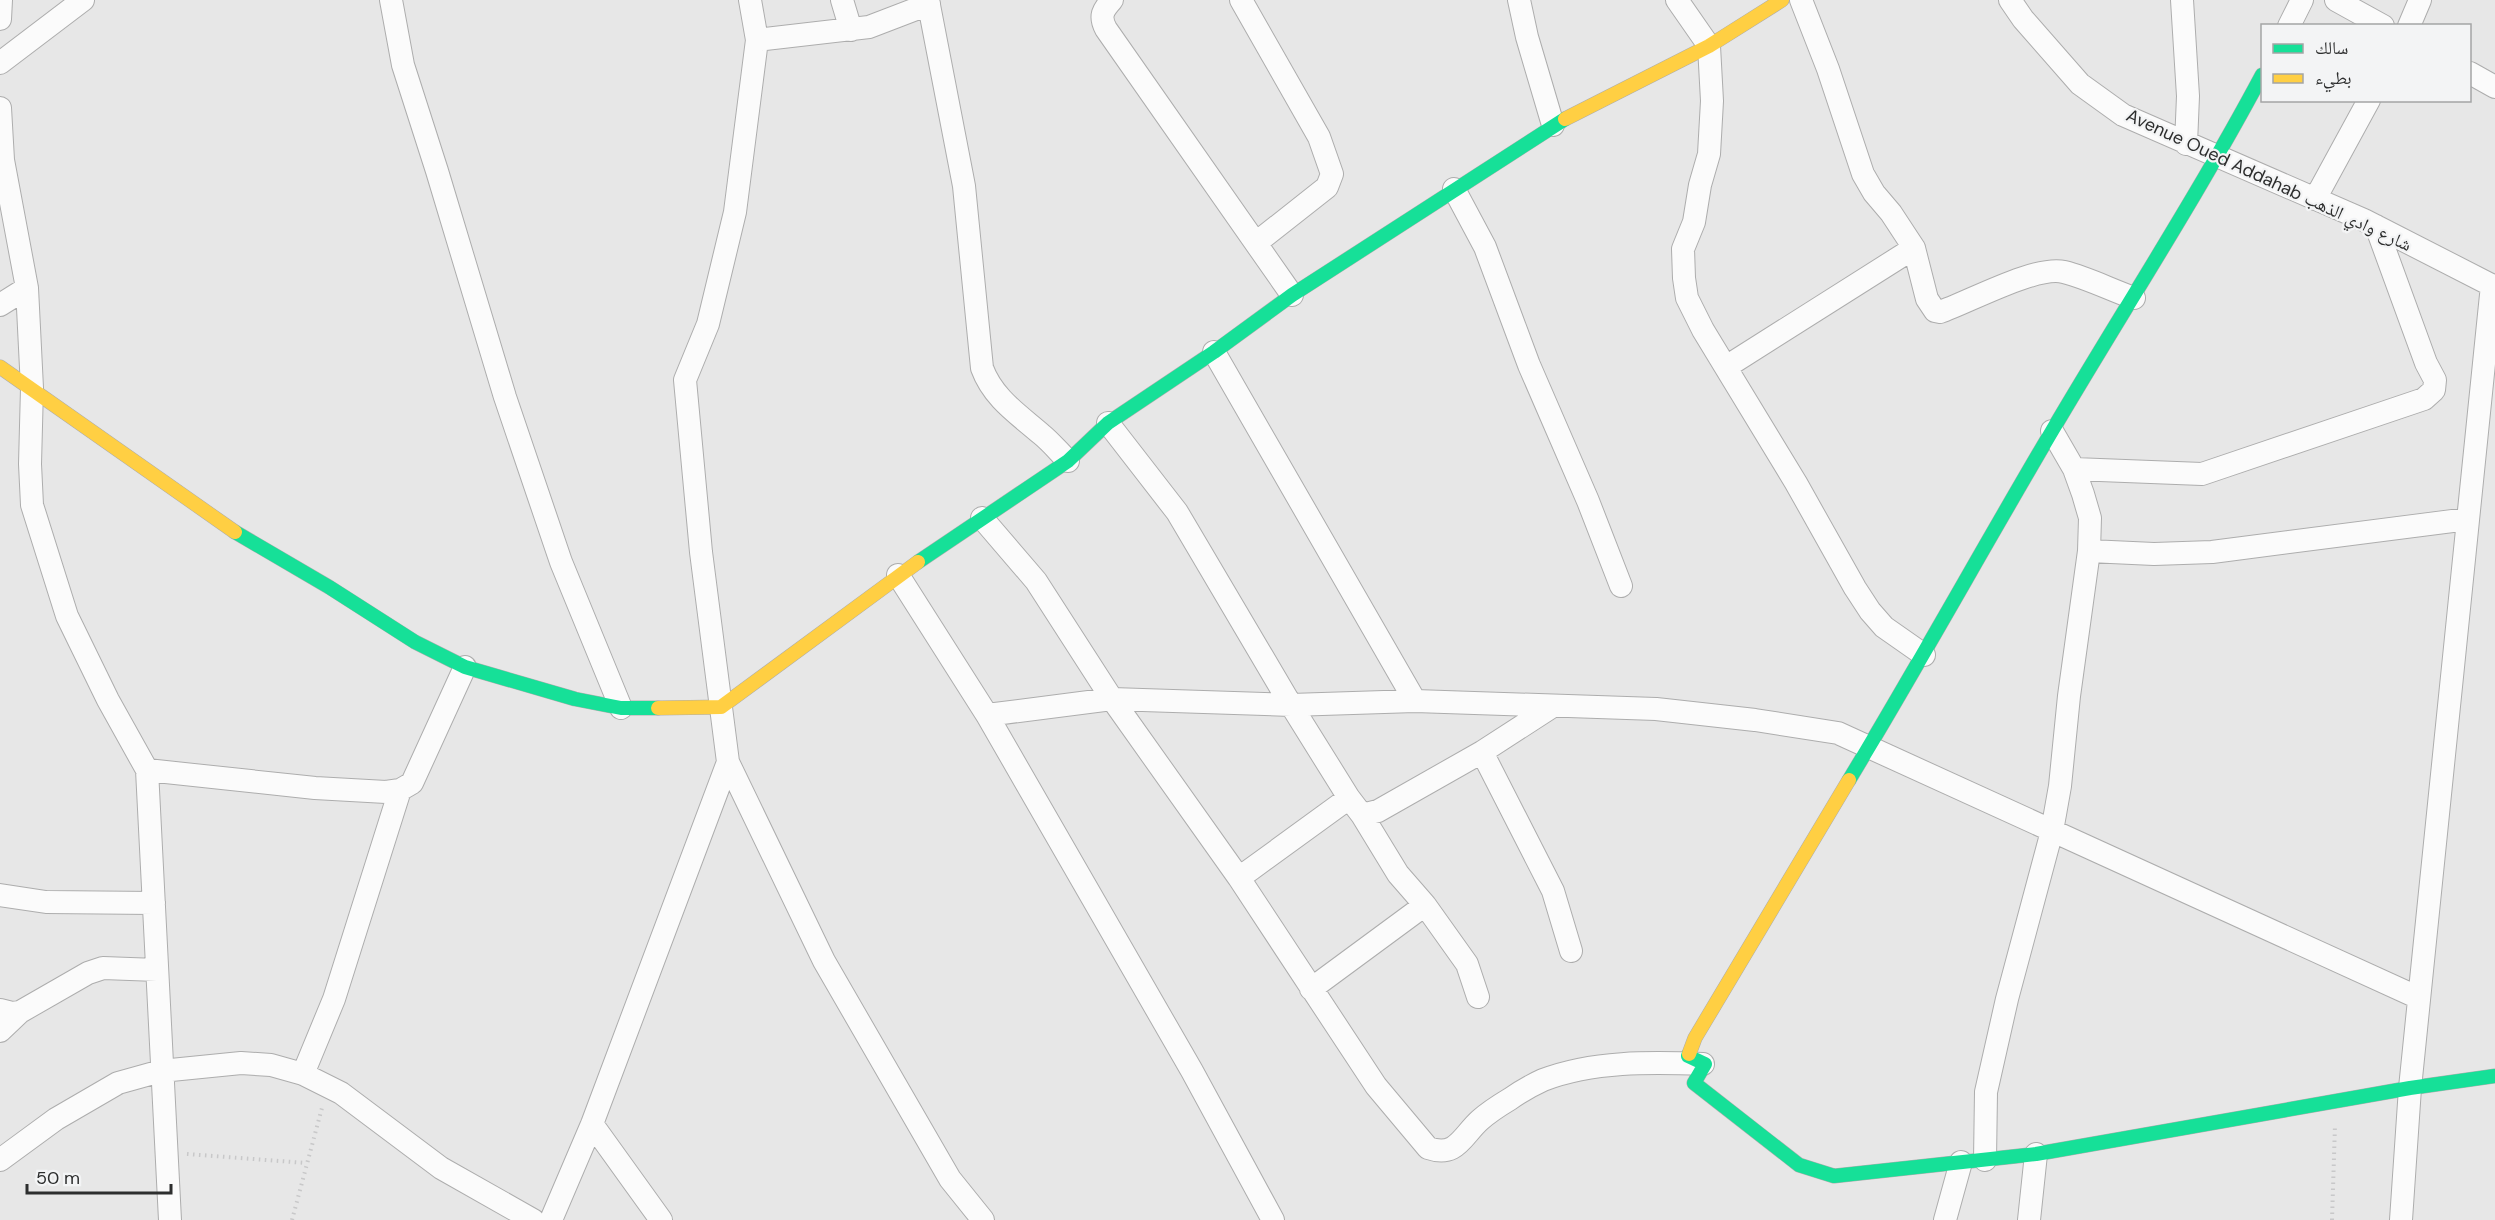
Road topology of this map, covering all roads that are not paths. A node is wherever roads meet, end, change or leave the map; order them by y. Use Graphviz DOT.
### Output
graph roads {
  1 [pos="1,0"];
  2 [pos="83,0"];
  3 [pos="391,0"];
  4 [pos="750,0"];
  5 [pos="842,0"];
  6 [pos="1112,0"];
  7 [pos="1241,0"];
  8 [pos="1519,0"];
  9 [pos="1677,0"];
  10 [pos="1782,0"];
  11 [pos="1801,0"];
  12 [pos="2010,0"];
  13 [pos="2182,0"];
  14 [pos="2302,0"];
  15 [pos="2336,0"];
  16 [pos="2420,0"];
  17 [pos="928,2"];
  18 [pos="0,19"];
  19 [pos="2290,24"];
  20 [pos="2379,24"];
  21 [pos="2410,24"];
  22 [pos="851,30"];
  23 [pos="757,40"];
  24 [pos="1709,46"];
  25 [pos="0,63"];
  26 [pos="2471,74"];
  27 [pos="2261,77"];
  28 [pos="2495,87"];
  29 [pos="2368,102"];
  30 [pos="0,108"];
  31 [pos="1553,124"];
  32 [pos="2186,144"];
  33 [pos="2219,156"];
  34 [pos="1454,189"];
  35 [pos="2314,199"];
  36 [pos="2376,226"];
  37 [pos="1256,243"];
  38 [pos="1914,248"];
  39 [pos="2493,286"];
  40 [pos="27,288"];
  41 [pos="1292,295"];
  42 [pos="2134,298"];
  43 [pos="0,304"];
  44 [pos="1214,352"];
  45 [pos="0,367"];
  46 [pos="1726,367"];
  47 [pos="32,388"];
  48 [pos="1108,423"];
  49 [pos="2052,431"];
  50 [pos="1068,461"];
  51 [pos="2074,469"];
  52 [pos="982,518"];
  53 [pos="2468,519"];
  54 [pos="2089,551"];
  55 [pos="898,574"];
  56 [pos="1621,586"];
  57 [pos="1924,655"];
  58 [pos="465,668"];
  59 [pos="1112,699"];
  60 [pos="1415,702"];
  61 [pos="1291,705"];
  62 [pos="1553,706"];
  63 [pos="721,707"];
  64 [pos="621,708"];
  65 [pos="987,715"];
  66 [pos="1869,748"];
  67 [pos="1482,752"];
  68 [pos="728,762"];
  69 [pos="147,770"];
  70 [pos="400,790"];
  71 [pos="1356,806"];
  72 [pos="2052,831"];
  73 [pos="1239,878"];
  74 [pos="0,895"];
  75 [pos="154,903"];
  76 [pos="1425,905"];
  77 [pos="1571,951"];
  78 [pos="157,970"];
  79 [pos="1311,989"];
  80 [pos="1478,997"];
  81 [pos="2419,998"];
  82 [pos="10,1011"];
  83 [pos="0,1031"];
  84 [pos="1705,1064"];
  85 [pos="161,1071"];
  86 [pos="303,1074"];
  87 [pos="2495,1076"];
  88 [pos="2410,1088"];
  89 [pos="592,1124"];
  90 [pos="2036,1154"];
  91 [pos="0,1160"];
  92 [pos="1985,1160"];
  93 [pos="1961,1162"];
  94 [pos="170,1220"];
  95 [pos="533,1220"];
  96 [pos="551,1220"];
  97 [pos="661,1220"];
  98 [pos="983,1220"];
  99 [pos="1273,1220"];
  100 [pos="1945,1220"];
  101 [pos="2029,1220"];
  102 [pos="2400,1220"];
  1 -- 18 [label="street"];
  2 -- 25 [label="street"];
  3 -- 64 [label="street"];
  4 -- 23 [label="street"];
  5 -- 22 [label="street"];
  6 -- 37 [label="street"];
  7 -- 37 [label="street"];
  8 -- 31 [label="street"];
  9 -- 24 [label="street"];
  10 -- 24 [label="street"];
  11 -- 38 [label="street"];
  12 -- 32 [label="street, Avenue Oued Addahab شارع وادي الذهب"];
  13 -- 32 [label="street"];
  14 -- 19 [label="street"];
  15 -- 20 [label="street"];
  16 -- 21 [label="street"];
  17 -- 22 [label="street"];
  17 -- 50 [label="street"];
  22 -- 23 [label="street"];
  23 -- 63 [label="street"];
  24 -- 31 [label="street"];
  24 -- 46 [label="street"];
  26 -- 28 [label="street"];
  27 -- 33 [label="street"];
  29 -- 35 [label="street"];
  30 -- 40 [label="street"];
  31 -- 34 [label="street"];
  32 -- 33 [label="street, Avenue Oued Addahab شارع وادي الذهب"];
  33 -- 35 [label="street, Avenue Oued Addahab شارع وادي الذهب"];
  33 -- 42 [label="street"];
  34 -- 41 [label="street"];
  34 -- 56 [label="street"];
  35 -- 36 [label="street, Avenue Oued Addahab شارع وادي الذهب"];
  36 -- 39 [label="street, Avenue Oued Addahab شارع وادي الذهب"];
  36 -- 51 [label="street"];
  37 -- 41 [label="street"];
  38 -- 42 [label="street"];
  38 -- 46 [label="street"];
  39 -- 53 [label="street"];
  40 -- 43 [label="street"];
  40 -- 47 [label="street"];
  41 -- 44 [label="street"];
  42 -- 49 [label="street"];
  44 -- 48 [label="street"];
  44 -- 60 [label="street"];
  45 -- 47 [label="street"];
  46 -- 57 [label="street"];
  47 -- 58 [label="street"];
  47 -- 69 [label="street"];
  48 -- 50 [label="street"];
  48 -- 61 [label="street"];
  49 -- 51 [label="street"];
  49 -- 57 [label="street"];
  50 -- 52 [label="street"];
  51 -- 54 [label="street"];
  52 -- 55 [label="street"];
  52 -- 59 [label="street"];
  53 -- 54 [label="street"];
  53 -- 81 [label="street"];
  54 -- 72 [label="street"];
  55 -- 63 [label="street"];
  55 -- 65 [label="street"];
  57 -- 66 [label="street"];
  58 -- 64 [label="street"];
  58 -- 70 [label="street"];
  59 -- 61 [label="street"];
  59 -- 65 [label="street"];
  59 -- 73 [label="street"];
  60 -- 61 [label="street"];
  60 -- 62 [label="street"];
  61 -- 71 [label="street"];
  62 -- 66 [label="street"];
  62 -- 67 [label="street"];
  63 -- 64 [label="street"];
  63 -- 68 [label="street"];
  65 -- 99 [label="street"];
  66 -- 72 [label="street"];
  66 -- 84 [label="street"];
  67 -- 71 [label="street"];
  67 -- 77 [label="street"];
  68 -- 89 [label="street"];
  68 -- 98 [label="street"];
  69 -- 70 [label="street"];
  69 -- 75 [label="street"];
  70 -- 86 [label="street"];
  71 -- 73 [label="street"];
  71 -- 76 [label="street"];
  72 -- 81 [label="street"];
  72 -- 92 [label="street"];
  73 -- 79 [label="street"];
  74 -- 75 [label="street"];
  75 -- 78 [label="street"];
  76 -- 79 [label="street"];
  76 -- 80 [label="street"];
  78 -- 82 [label="street"];
  78 -- 85 [label="street"];
  79 -- 84 [label="street"];
  81 -- 88 [label="street"];
  82 -- 83 [label="street"];
  84 -- 93 [label="street"];
  85 -- 86 [label="street"];
  85 -- 91 [label="street"];
  85 -- 94 [label="street"];
  86 -- 95 [label="street"];
  87 -- 88 [label="street"];
  88 -- 90 [label="street"];
  88 -- 102 [label="street"];
  89 -- 96 [label="street"];
  89 -- 97 [label="street"];
  90 -- 92 [label="street"];
  90 -- 101 [label="street"];
  92 -- 93 [label="street"];
  93 -- 100 [label="street"];
}
